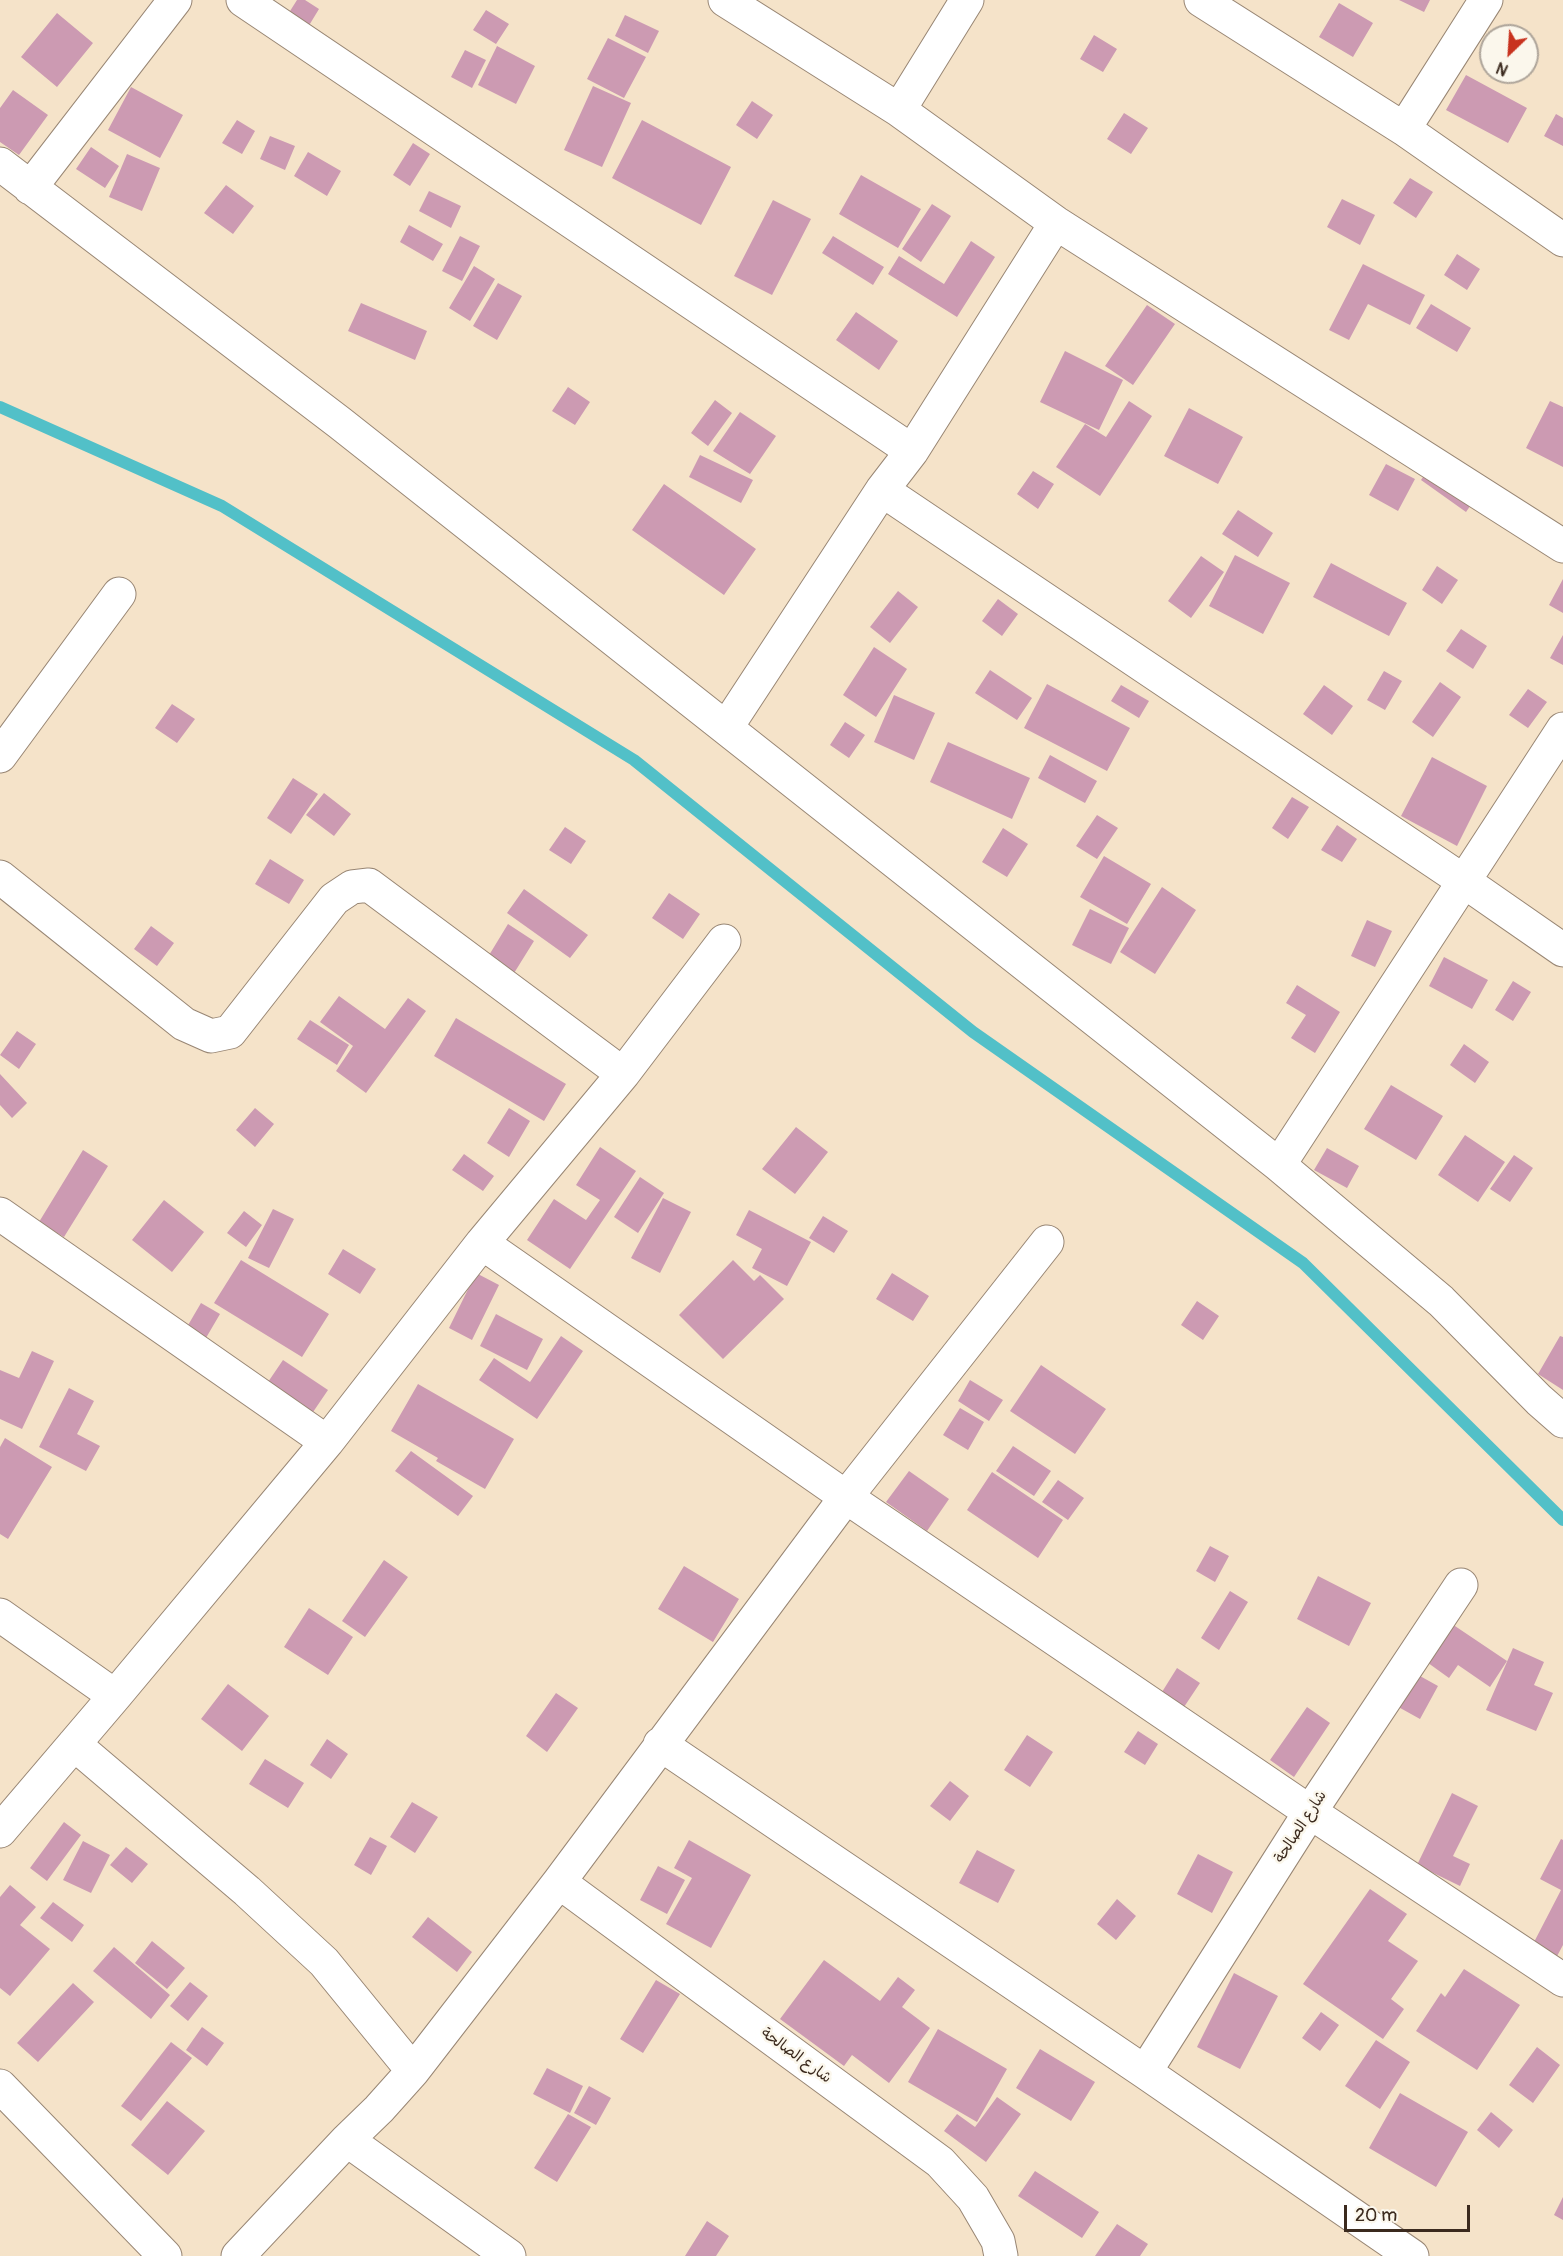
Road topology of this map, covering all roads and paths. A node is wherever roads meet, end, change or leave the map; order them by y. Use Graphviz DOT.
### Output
graph roads {
  1 [pos="175,0"];
  2 [pos="243,0"];
  3 [pos="725,0"];
  4 [pos="967,0"];
  5 [pos="1201,0"];
  6 [pos="1486,0"];
  7 [pos="898,110"];
  8 [pos="1404,129"];
  9 [pos="0,164"];
  10 [pos="30,188"];
  11 [pos="1056,224"];
  12 [pos="1563,240"];
  13 [pos="912,451"];
  14 [pos="882,490"];
  15 [pos="1563,546"];
  16 [pos="119,594"];
  17 [pos="726,728"];
  18 [pos="1563,729"];
  19 [pos="0,756"];
  20 [pos="0,877"];
  21 [pos="1465,882"];
  22 [pos="724,941"];
  23 [pos="1563,950"];
  24 [pos="623,1074"];
  25 [pos="1279,1165"];
  26 [pos="0,1214"];
  27 [pos="1047,1242"];
  28 [pos="482,1243"];
  29 [pos="1563,1421"];
  30 [pos="327,1442"];
  31 [pos="846,1497"];
  32 [pos="1461,1585"];
  33 [pos="0,1615"];
  34 [pos="115,1696"];
  35 [pos="74,1744"];
  36 [pos="660,1744"];
  37 [pos="1310,1812"];
  38 [pos="0,1831"];
  39 [pos="560,1882"];
  40 [pos="1563,1980"];
  41 [pos="413,2071"];
  42 [pos="1145,2072"];
  43 [pos="0,2086"];
  44 [pos="347,2140"];
  45 [pos="165,2256"];
  46 [pos="238,2256"];
  47 [pos="509,2256"];
  48 [pos="1001,2256"];
  49 [pos="1412,2256"];
  1 -- 10 [label="street"];
  2 -- 13 [label="street"];
  3 -- 7 [label="street"];
  4 -- 7 [label="street"];
  5 -- 8 [label="street"];
  6 -- 8 [label="street"];
  7 -- 11 [label="street"];
  8 -- 12 [label="street"];
  9 -- 10 [label="street"];
  10 -- 17 [label="street"];
  11 -- 13 [label="street"];
  11 -- 15 [label="street"];
  13 -- 14 [label="street"];
  14 -- 17 [label="street"];
  14 -- 21 [label="street"];
  16 -- 19 [label="street"];
  17 -- 25 [label="street"];
  18 -- 21 [label="street"];
  20 -- 24 [label="street"];
  21 -- 23 [label="street"];
  21 -- 25 [label="street"];
  22 -- 24 [label="street"];
  24 -- 28 [label="street"];
  25 -- 29 [label="street"];
  26 -- 30 [label="street"];
  27 -- 31 [label="street"];
  28 -- 30 [label="street"];
  28 -- 31 [label="street"];
  30 -- 34 [label="street"];
  31 -- 36 [label="street"];
  31 -- 37 [label="street"];
  32 -- 37 [label="street, شارع الصالحة"];
  33 -- 34 [label="street"];
  34 -- 35 [label="street"];
  35 -- 38 [label="street"];
  35 -- 41 [label="street"];
  36 -- 39 [label="street"];
  36 -- 42 [label="street"];
  37 -- 40 [label="street"];
  37 -- 42 [label="street, شارع الصالحة"];
  39 -- 41 [label="street"];
  39 -- 48 [label="street, شارع الصالحة"];
  41 -- 44 [label="street"];
  42 -- 49 [label="street"];
  43 -- 45 [label="street"];
  44 -- 46 [label="street"];
  44 -- 47 [label="street"];
}
